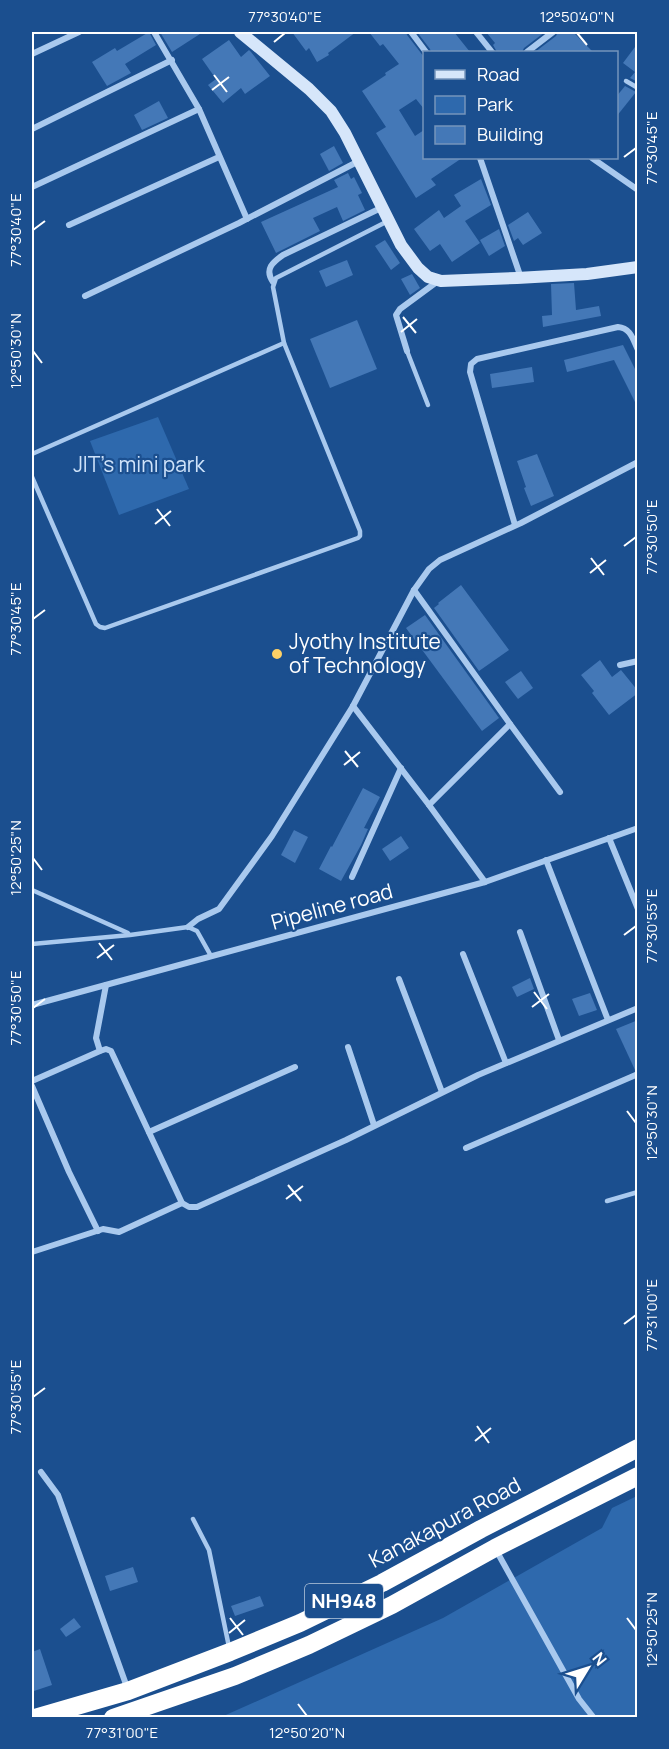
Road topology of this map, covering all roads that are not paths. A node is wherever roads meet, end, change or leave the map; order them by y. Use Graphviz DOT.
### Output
graph roads {
  1 [pos="79,32"];
  2 [pos="154,32"];
  3 [pos="240,32"];
  4 [pos="411,32"];
  5 [pos="476,32"];
  6 [pos="553,32"];
  7 [pos="425,51"];
  8 [pos="491,51"];
  9 [pos="528,51"];
  10 [pos="32,54"];
  11 [pos="172,60"];
  12 [pos="626,81"];
  13 [pos="638,88"];
  14 [pos="199,109"];
  15 [pos="32,129"];
  16 [pos="219,157"];
  17 [pos="480,159"];
  18 [pos="593,159"];
  19 [pos="358,161"];
  20 [pos="32,187"];
  21 [pos="638,190"];
  22 [pos="381,208"];
  23 [pos="247,219"];
  24 [pos="388,221"];
  25 [pos="69,225"];
  26 [pos="638,267"];
  27 [pos="521,278"];
  28 [pos="439,280"];
  29 [pos="273,282"];
  30 [pos="85,296"];
  31 [pos="284,343"];
  32 [pos="638,350"];
  33 [pos="407,351"];
  34 [pos="428,405"];
  35 [pos="32,454"];
  36 [pos="638,462"];
  37 [pos="32,477"];
  38 [pos="515,525"];
  39 [pos="414,590"];
  40 [pos="638,661"];
  41 [pos="620,665"];
  42 [pos="354,706"];
  43 [pos="510,724"];
  44 [pos="401,768"];
  45 [pos="560,792"];
  46 [pos="429,805"];
  47 [pos="638,828"];
  48 [pos="609,838"];
  49 [pos="546,860"];
  50 [pos="352,877"];
  51 [pos="484,882"];
  52 [pos="32,890"];
  53 [pos="638,909"];
  54 [pos="188,927"];
  55 [pos="520,932"];
  56 [pos="130,934"];
  57 [pos="32,944"];
  58 [pos="464,954"];
  59 [pos="211,956"];
  60 [pos="399,980"];
  61 [pos="106,985"];
  62 [pos="32,1005"];
  63 [pos="638,1008"];
  64 [pos="608,1020"];
  65 [pos="559,1040"];
  66 [pos="348,1047"];
  67 [pos="100,1051"];
  68 [pos="506,1063"];
  69 [pos="295,1067"];
  70 [pos="638,1074"];
  71 [pos="32,1081"];
  72 [pos="32,1086"];
  73 [pos="442,1092"];
  74 [pos="374,1125"];
  75 [pos="149,1132"];
  76 [pos="466,1148"];
  77 [pos="638,1192"];
  78 [pos="607,1201"];
  79 [pos="182,1203"];
  80 [pos="98,1231"];
  81 [pos="32,1252"];
  82 [pos="638,1448"];
  83 [pos="41,1472"];
  84 [pos="638,1476"];
  85 [pos="193,1519"];
  86 [pos="495,1548"];
  87 [pos="230,1653"];
  88 [pos="128,1691"];
  89 [pos="32,1708"];
  90 [pos="35,1717"];
  91 [pos="113,1718"];
  92 [pos="594,1718"];
  1 -- 10 [label="street"];
  2 -- 11 [label="street"];
  3 -- 19 [label="main road"];
  4 -- 7 [label="street"];
  5 -- 8 [label="street"];
  6 -- 9 [label="street"];
  11 -- 14 [label="street"];
  11 -- 15 [label="street"];
  12 -- 13 [label="lane"];
  14 -- 16 [label="street"];
  14 -- 20 [label="street"];
  16 -- 23 [label="street"];
  16 -- 25 [label="street"];
  17 -- 27 [label="street"];
  18 -- 21 [label="street"];
  19 -- 22 [label="main road"];
  19 -- 23 [label="street"];
  22 -- 24 [label="main road"];
  22 -- 29 [label="street"];
  23 -- 30 [label="street"];
  24 -- 28 [label="main road"];
  24 -- 29 [label="lane"];
  26 -- 27 [label="main road"];
  27 -- 28 [label="main road"];
  28 -- 33 [label="street"];
  29 -- 31 [label="lane"];
  31 -- 35 [label="lane"];
  31 -- 37 [label="lane"];
  32 -- 38 [label="street"];
  33 -- 34 [label="lane"];
  36 -- 38 [label="street"];
  38 -- 39 [label="street"];
  39 -- 42 [label="street"];
  39 -- 43 [label="street"];
  40 -- 41 [label="street"];
  42 -- 44 [label="street"];
  42 -- 54 [label="street"];
  43 -- 45 [label="street"];
  43 -- 46 [label="street"];
  44 -- 46 [label="street"];
  44 -- 50 [label="street"];
  46 -- 51 [label="street"];
  47 -- 48 [label="street, Pipeline road"];
  48 -- 49 [label="street, Pipeline road"];
  48 -- 53 [label="street"];
  49 -- 51 [label="street, Pipeline road"];
  49 -- 64 [label="street"];
  51 -- 59 [label="street, Pipeline road"];
  52 -- 56 [label="lane"];
  54 -- 56 [label="lane"];
  54 -- 59 [label="lane"];
  55 -- 65 [label="street"];
  56 -- 57 [label="lane"];
  58 -- 68 [label="street"];
  59 -- 61 [label="street, Pipeline road"];
  60 -- 73 [label="street"];
  61 -- 62 [label="street, Pipeline road"];
  61 -- 67 [label="street"];
  63 -- 64 [label="street"];
  64 -- 65 [label="street"];
  65 -- 68 [label="street"];
  66 -- 74 [label="street"];
  67 -- 71 [label="street"];
  67 -- 75 [label="street"];
  68 -- 73 [label="street"];
  69 -- 75 [label="street"];
  70 -- 76 [label="street"];
  72 -- 80 [label="street"];
  73 -- 74 [label="street"];
  74 -- 79 [label="street"];
  75 -- 79 [label="street"];
  77 -- 78 [label="lane"];
  79 -- 80 [label="street"];
  80 -- 81 [label="street"];
  82 -- 87 [label="highway, Kanakapura Road / NH948"];
  83 -- 88 [label="street"];
  84 -- 86 [label="highway, NH948"];
  85 -- 87 [label="lane"];
  86 -- 91 [label="highway, NH948"];
  86 -- 92 [label="street"];
  87 -- 88 [label="highway, Kanakapura Road / NH948"];
  88 -- 90 [label="highway, Kanakapura Road / NH948"];
  89 -- 90 [label="street"];
}
